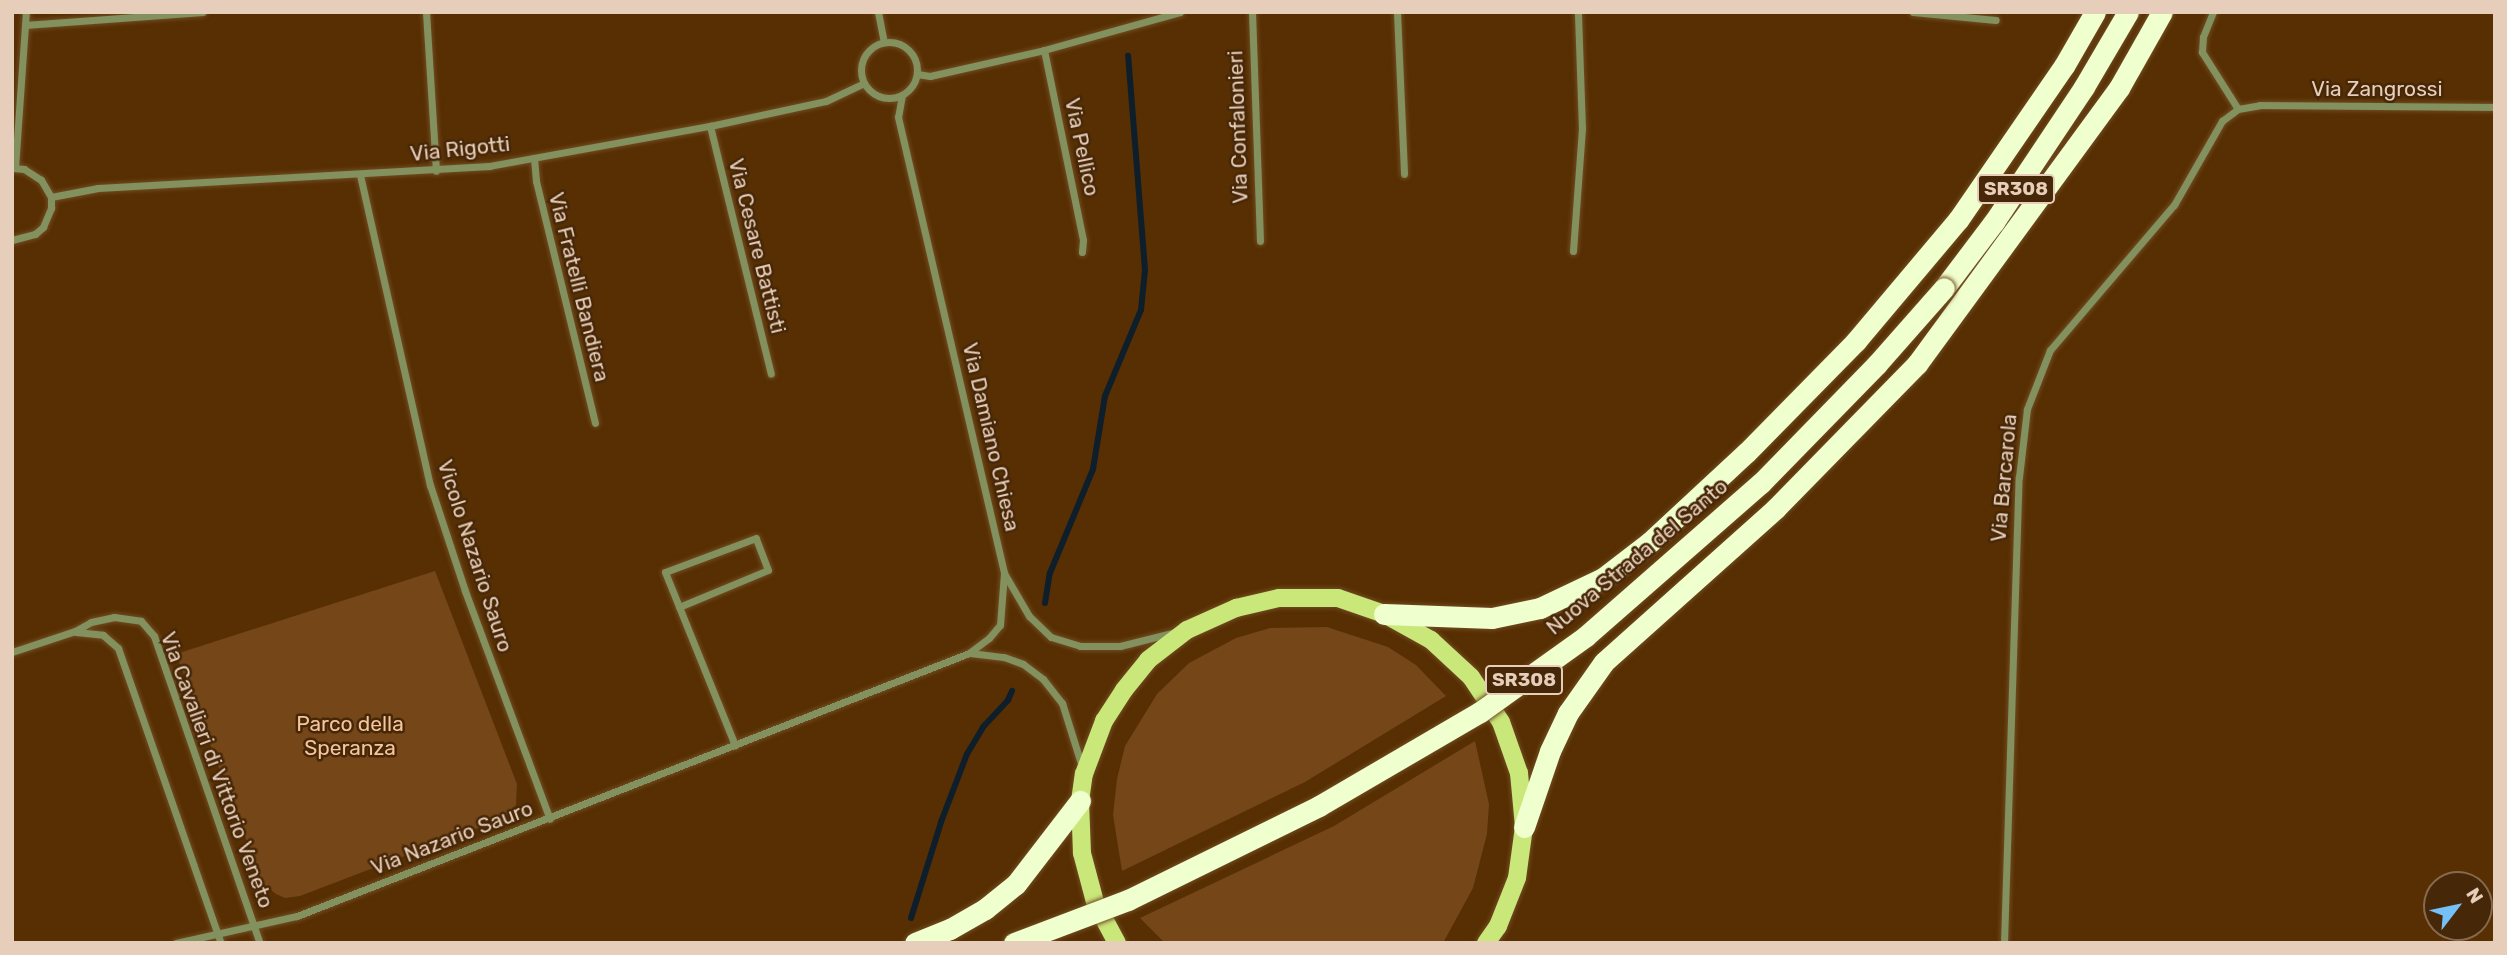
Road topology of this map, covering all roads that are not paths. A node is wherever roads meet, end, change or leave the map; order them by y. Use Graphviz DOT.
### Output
graph roads {
  1 [pos="26,12"];
  2 [pos="203,12"];
  3 [pos="426,12"];
  4 [pos="878,12"];
  5 [pos="1180,12"];
  6 [pos="1252,12"];
  7 [pos="1397,12"];
  8 [pos="1578,12"];
  9 [pos="1913,12"];
  10 [pos="2095,12"];
  11 [pos="2127,12"];
  12 [pos="2162,12"];
  13 [pos="2213,12"];
  14 [pos="1996,20"];
  15 [pos="25,25"];
  16 [pos="884,42"];
  17 [pos="1044,50"];
  18 [pos="917,74"];
  19 [pos="864,83"];
  20 [pos="902,95"];
  21 [pos="2495,107"];
  22 [pos="2238,109"];
  23 [pos="710,126"];
  24 [pos="534,158"];
  25 [pos="14,168"];
  26 [pos="436,171"];
  27 [pos="1404,174"];
  28 [pos="360,175"];
  29 [pos="51,197"];
  30 [pos="12,240"];
  31 [pos="1260,241"];
  32 [pos="1573,251"];
  33 [pos="1082,252"];
  34 [pos="771,374"];
  35 [pos="594,423"];
  36 [pos="1004,573"];
  37 [pos="680,607"];
  38 [pos="1384,614"];
  39 [pos="1186,630"];
  40 [pos="75,632"];
  41 [pos="12,652"];
  42 [pos="969,653"];
  43 [pos="735,745"];
  44 [pos="1084,774"];
  45 [pos="1080,802"];
  46 [pos="550,819"];
  47 [pos="1524,827"];
  48 [pos="255,925"];
  49 [pos="218,932"];
  50 [pos="1495,934"];
  51 [pos="176,943"];
  52 [pos="222,943"];
  53 [pos="260,943"];
  54 [pos="915,943"];
  55 [pos="1014,943"];
  56 [pos="1117,943"];
  57 [pos="1486,943"];
  58 [pos="2004,943"];
  1 -- 15 [label="street"];
  2 -- 15 [label="street"];
  3 -- 26 [label="street"];
  4 -- 16 [label="street"];
  5 -- 17 [label="street"];
  6 -- 31 [label="street, Via Confalonieri"];
  7 -- 27 [label="street"];
  8 -- 32 [label="street"];
  9 -- 14 [label="street"];
  10 -- 38 [label="highway"];
  11 -- 55 [label="highway, Nuova Strada del Santo / SR308, bridge"];
  12 -- 47 [label="highway"];
  13 -- 22 [label="street"];
  15 -- 25 [label="street"];
  16 -- 18 [label="street"];
  16 -- 19 [label="street"];
  17 -- 18 [label="street"];
  17 -- 33 [label="street, Via Pellico"];
  18 -- 20 [label="street"];
  19 -- 20 [label="street"];
  19 -- 23 [label="street, Via Rigotti"];
  20 -- 36 [label="street, Via Damiano Chiesa"];
  21 -- 22 [label="street, Via Zangrossi"];
  22 -- 58 [label="street, Via Barcarola"];
  23 -- 24 [label="street, Via Rigotti"];
  23 -- 34 [label="street, Via Cesare Battisti"];
  24 -- 26 [label="street, Via Rigotti"];
  24 -- 35 [label="street, Via Fratelli Bandiera"];
  25 -- 29 [label="street"];
  26 -- 28 [label="street, Via Rigotti"];
  28 -- 29 [label="street, Via Rigotti"];
  28 -- 46 [label="street, Vicolo Nazario Sauro"];
  29 -- 30 [label="street"];
  36 -- 39 [label="street, Via Damiano Chiesa"];
  36 -- 42 [label="street, Via Nazario Sauro"];
  37 -- 37 [label="street"];
  37 -- 43 [label="street"];
  38 -- 39 [label="main road"];
  38 -- 47 [label="main road"];
  39 -- 44 [label="main road"];
  40 -- 41 [label="street, Via Cavalieri di Vittorio Veneto"];
  40 -- 48 [label="street, Via Cavalieri di Vittorio Veneto"];
  40 -- 49 [label="street"];
  42 -- 43 [label="street, Via Nazario Sauro"];
  42 -- 44 [label="street"];
  43 -- 46 [label="street, Via Nazario Sauro"];
  44 -- 45 [label="main road"];
  45 -- 54 [label="highway"];
  45 -- 56 [label="main road"];
  46 -- 48 [label="street, Via Nazario Sauro"];
  47 -- 50 [label="main road"];
  48 -- 49 [label="street, Via Nazario Sauro"];
  48 -- 53 [label="street, Via Cavalieri di Vittorio Veneto"];
  49 -- 51 [label="street, Via Nazario Sauro"];
  49 -- 52 [label="street"];
  50 -- 57 [label="main road"];
}
